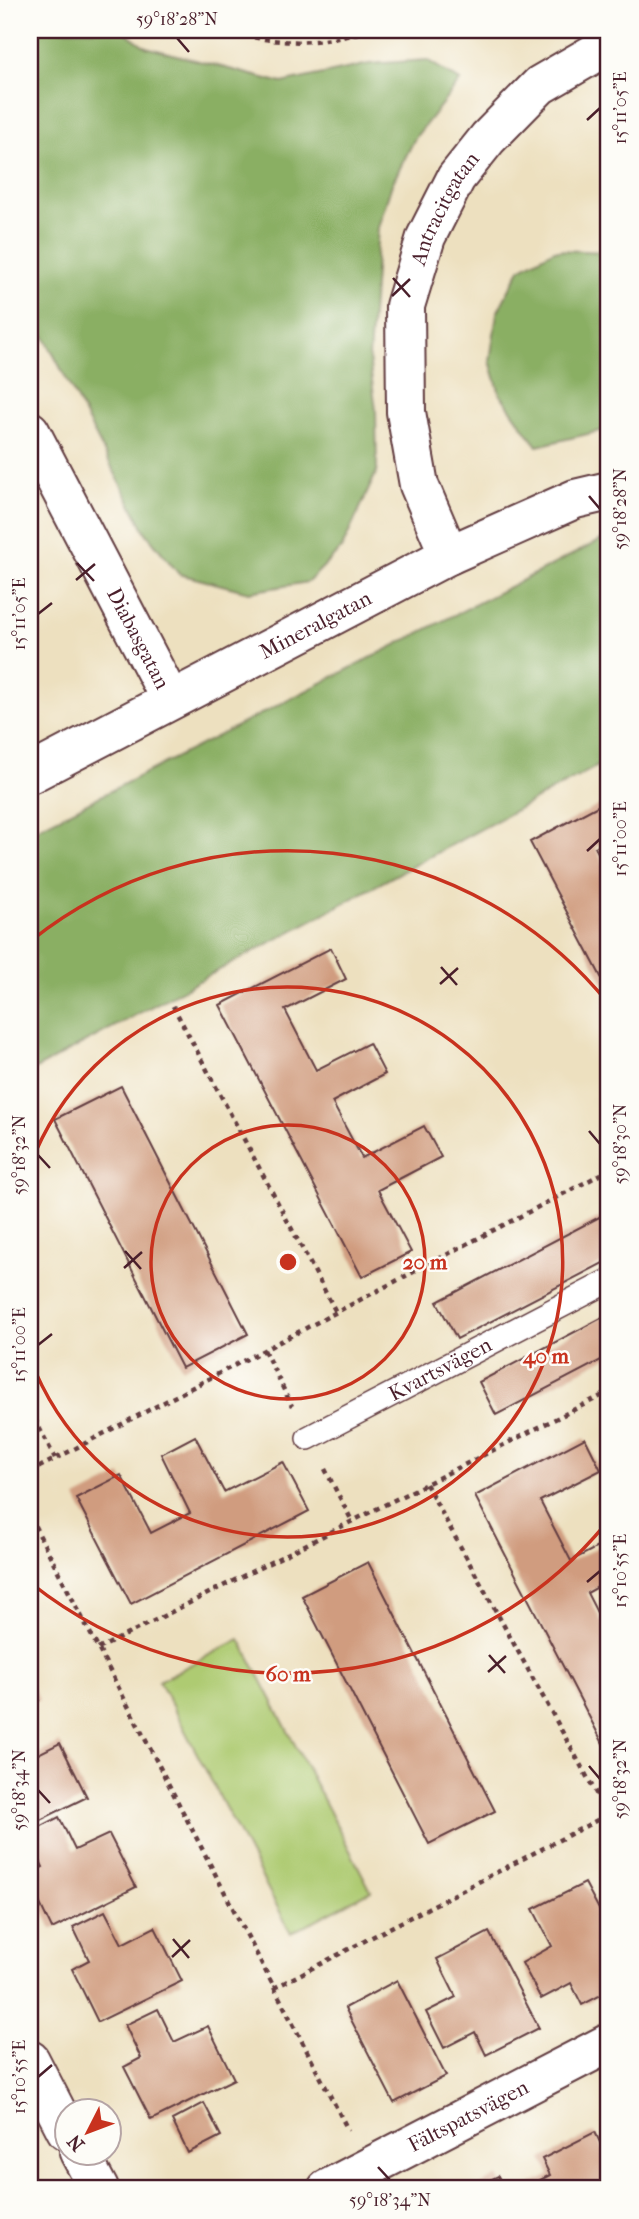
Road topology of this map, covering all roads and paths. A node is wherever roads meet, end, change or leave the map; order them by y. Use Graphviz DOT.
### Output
graph roads {
  1 [pos="225,30"];
  2 [pos="368,30"];
  3 [pos="609,45"];
  4 [pos="30,431"];
  5 [pos="609,491"];
  6 [pos="449,555"];
  7 [pos="170,699"];
  8 [pos="30,774"];
  9 [pos="173,1006"];
  10 [pos="609,1170"];
  11 [pos="609,1281"];
  12 [pos="336,1312"];
  13 [pos="609,1392"];
  14 [pos="30,1410"];
  15 [pos="309,1438"];
  16 [pos="55,1458"];
  17 [pos="30,1472"];
  18 [pos="426,1484"];
  19 [pos="30,1517"];
  20 [pos="98,1649"];
  21 [pos="608,1814"];
  22 [pos="274,1988"];
  23 [pos="609,2043"];
  24 [pos="30,2060"];
  25 [pos="52,2103"];
  26 [pos="87,2166"];
  27 [pos="368,2168"];
  28 [pos="99,2189"];
  29 [pos="327,2189"];
  1 -- 2 [label="path"];
  3 -- 6 [label="street, Antracitgatan"];
  4 -- 7 [label="street, Diabasgatan"];
  5 -- 6 [label="street, Mineralgatan"];
  6 -- 7 [label="street, Mineralgatan"];
  7 -- 8 [label="street, Mineralgatan"];
  9 -- 12 [label="path"];
  10 -- 12 [label="path"];
  11 -- 15 [label="lane, Kvartsvägen"];
  12 -- 16 [label="path"];
  13 -- 18 [label="path"];
  14 -- 16 [label="path"];
  16 -- 17 [label="path"];
  18 -- 20 [label="path"];
  18 -- 21 [label="path"];
  19 -- 20 [label="path"];
  20 -- 22 [label="path"];
  21 -- 22 [label="path"];
  22 -- 27 [label="path"];
  23 -- 27 [label="street, Fältspatsvägen"];
  24 -- 25 [label="street"];
  26 -- 28 [label="street"];
  27 -- 29 [label="street, Fältspatsvägen"];
}
